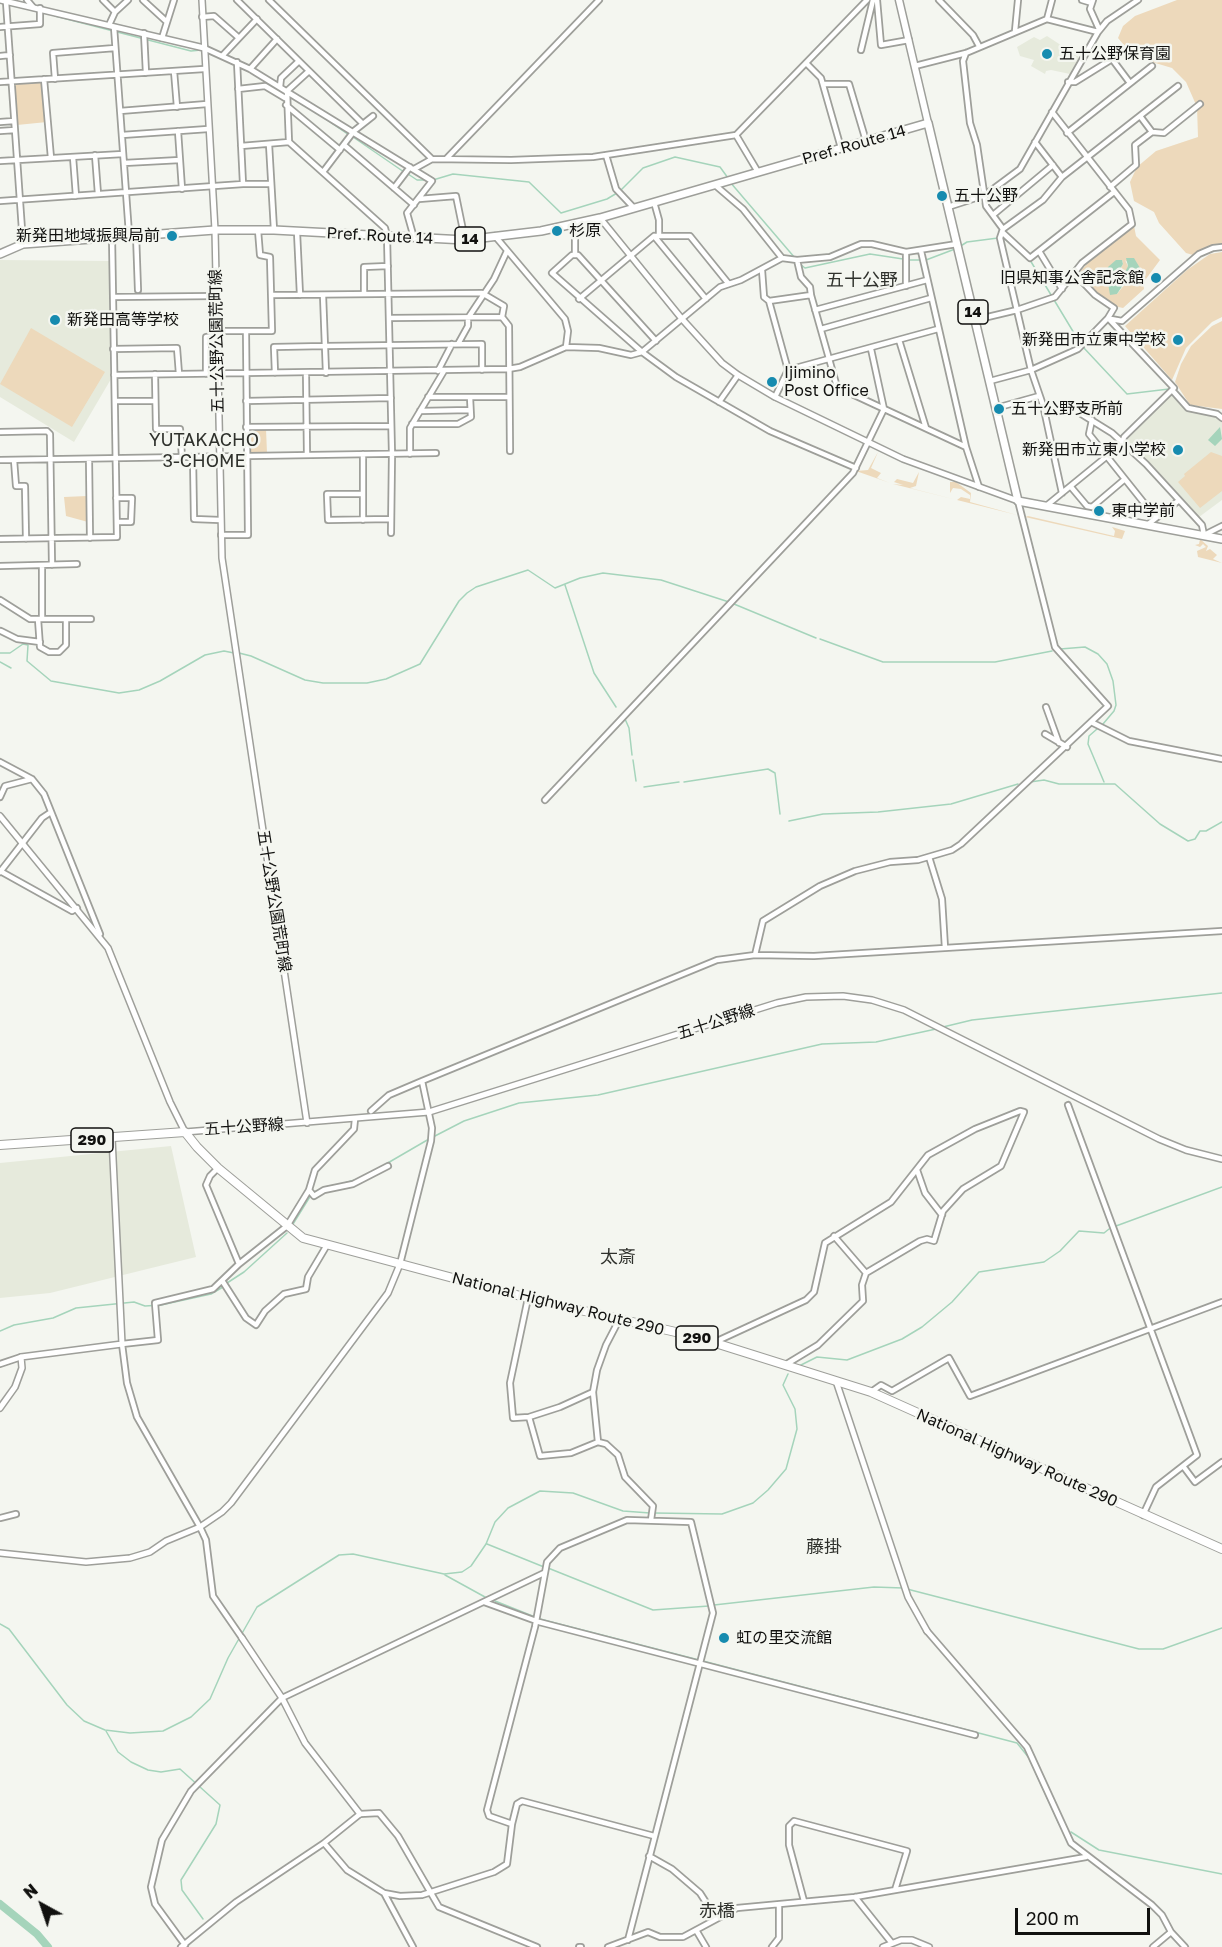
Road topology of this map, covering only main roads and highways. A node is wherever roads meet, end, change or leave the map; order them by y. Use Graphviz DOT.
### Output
graph roads {
  1 [pos="899,0"];
  2 [pos="928,123"];
  3 [pos="1,250"];
  4 [pos="1222,538"];
  5 [pos="0,1145"];
  6 [pos="1220,1547"];
  1 -- 2 [label="main road"];
  2 -- 3 [label="main road, Pref. Route 14 / 14"];
  2 -- 4 [label="main road, 14"];
  5 -- 6 [label="highway, National Highway Route 290 / 290"];
}
